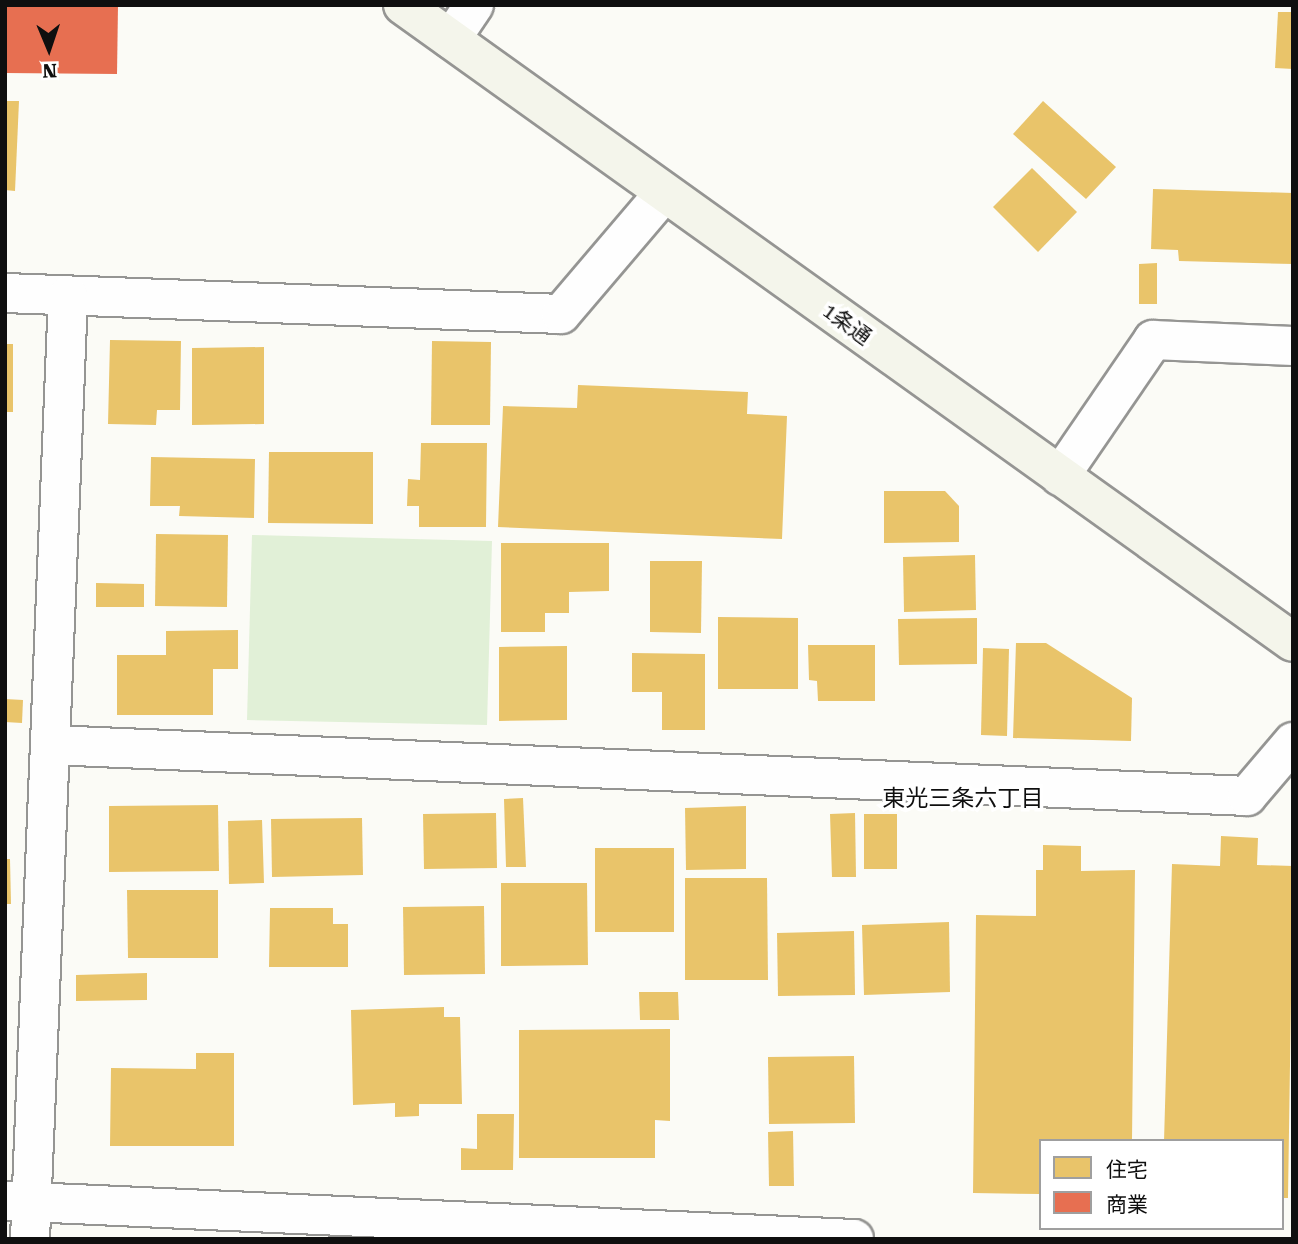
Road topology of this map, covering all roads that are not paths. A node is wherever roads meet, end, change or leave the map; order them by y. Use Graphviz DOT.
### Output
graph roads {
  1 [pos="403,5"];
  2 [pos="474,5"];
  3 [pos="451,39"];
  4 [pos="664,193"];
  5 [pos="5,293"];
  6 [pos="68,296"];
  7 [pos="1293,346"];
  8 [pos="1059,476"];
  9 [pos="1293,642"];
  10 [pos="1293,742"];
  11 [pos="51,745"];
  12 [pos="22,1214"];
  13 [pos="854,1239"];
  1 -- 3 [label="main road, 1条通"];
  2 -- 3 [label="street"];
  3 -- 4 [label="main road, 1条通"];
  4 -- 6 [label="street"];
  4 -- 8 [label="main road, 1条通"];
  5 -- 6 [label="street"];
  6 -- 11 [label="street"];
  7 -- 8 [label="street"];
  8 -- 9 [label="main road, 1条通"];
  10 -- 11 [label="street"];
  11 -- 12 [label="street"];
  12 -- 13 [label="street"];
}
